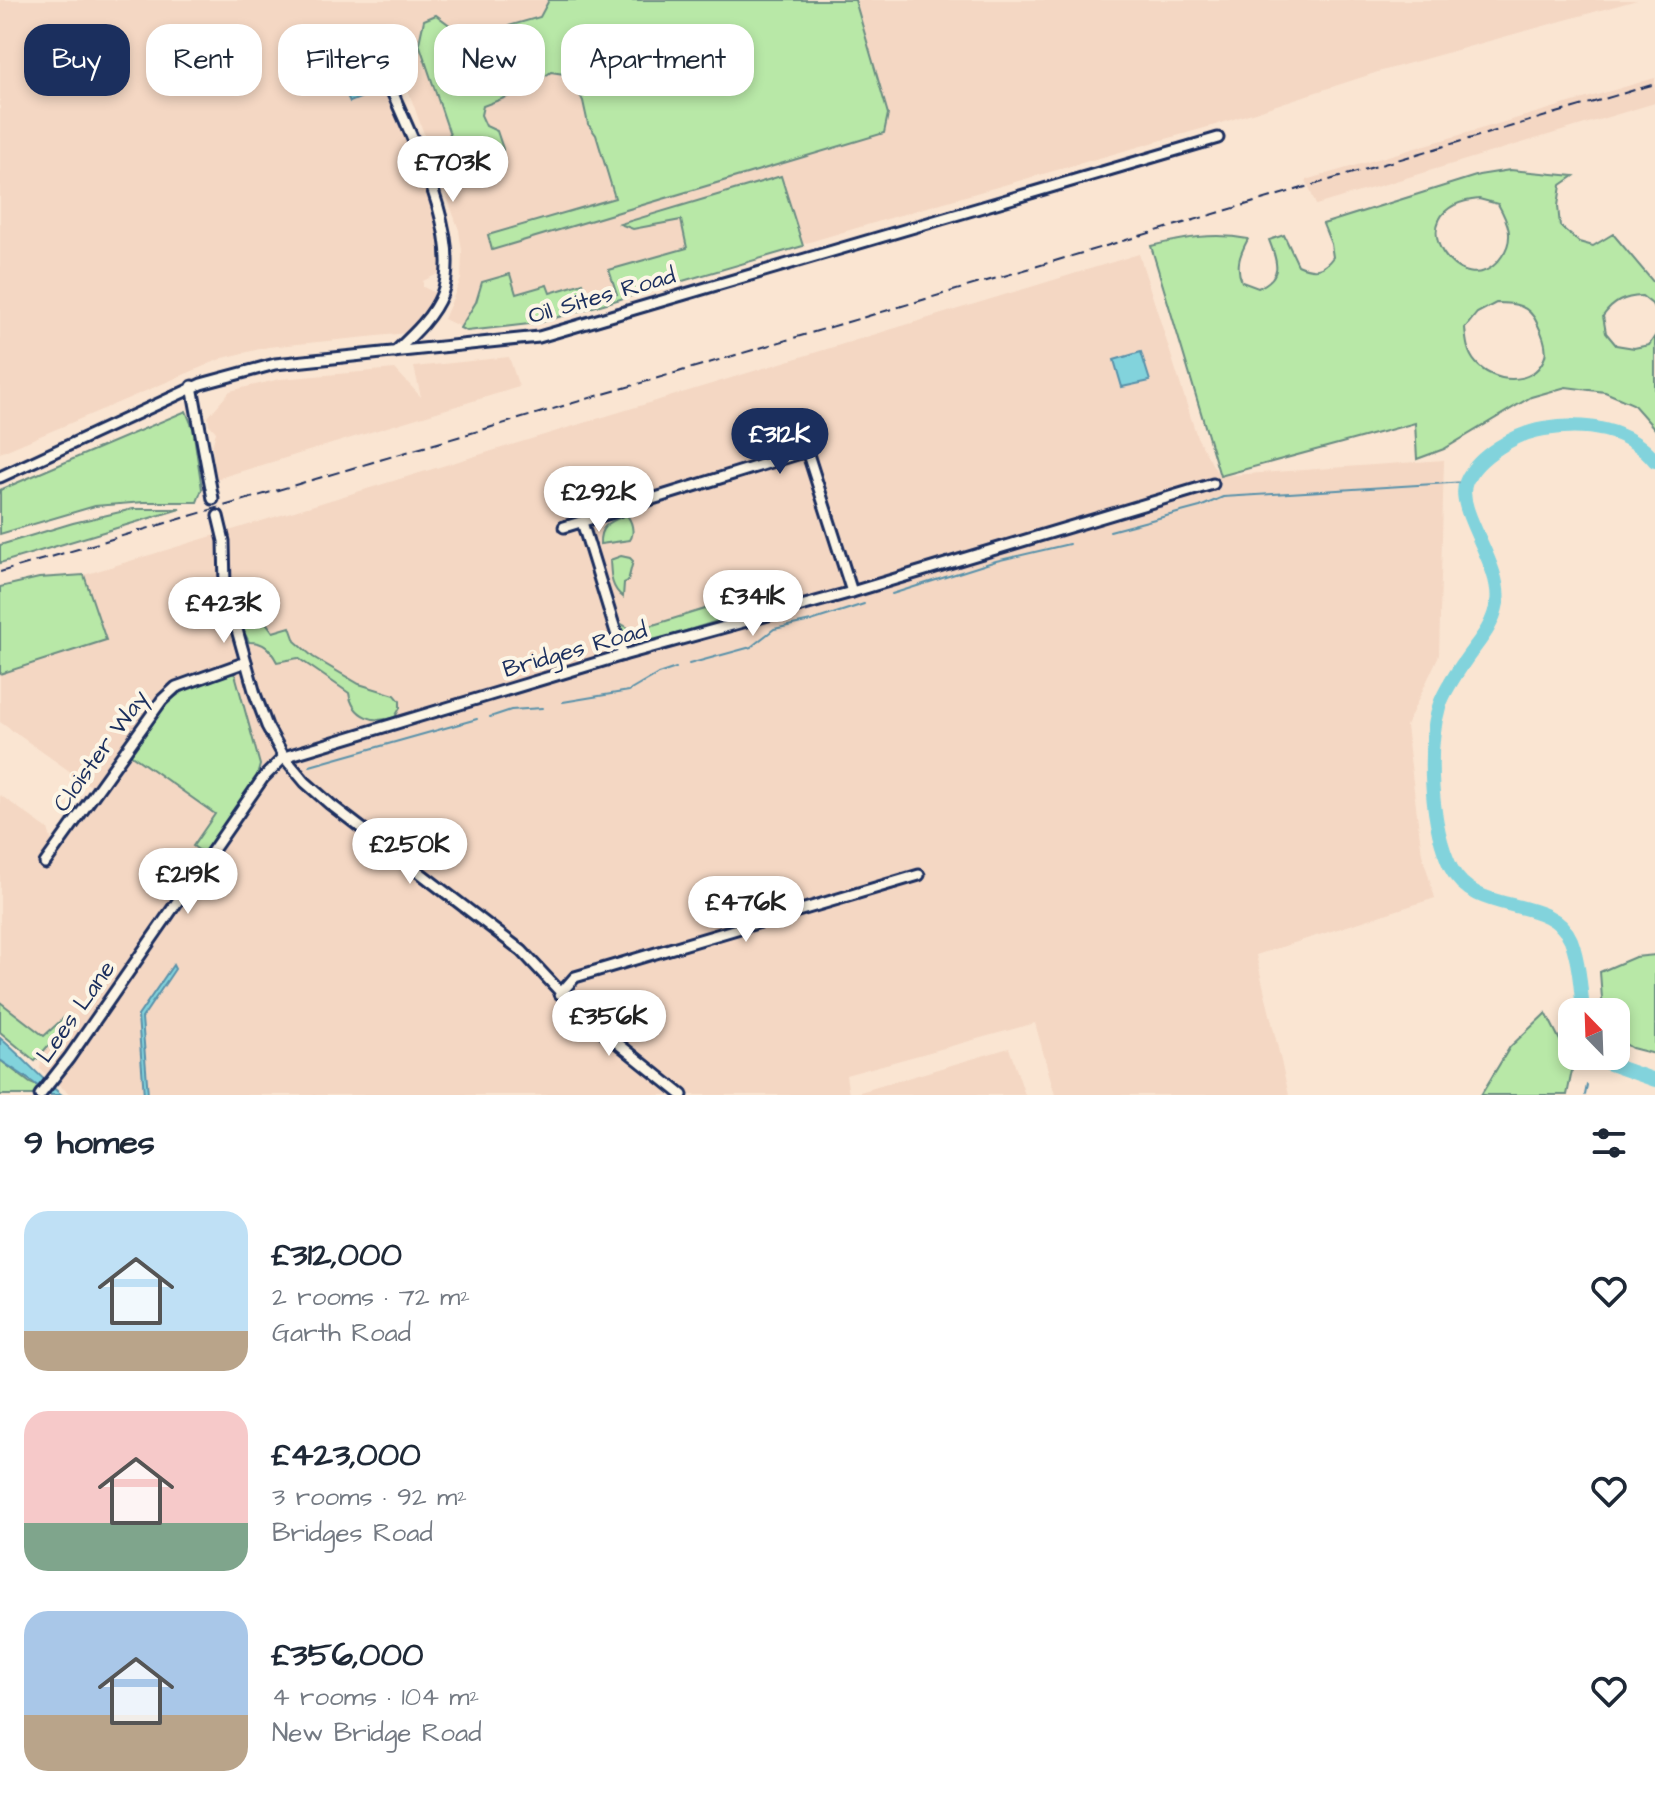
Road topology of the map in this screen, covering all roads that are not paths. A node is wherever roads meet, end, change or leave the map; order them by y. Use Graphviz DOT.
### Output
graph roads {
  1 [pos="394,96"];
  2 [pos="1218,138"];
  3 [pos="395,352"];
  4 [pos="192,386"];
  5 [pos="0,477"];
  6 [pos="1213,484"];
  7 [pos="213,499"];
  8 [pos="218,516"];
  9 [pos="582,522"];
  10 [pos="564,527"];
  11 [pos="852,592"];
  12 [pos="623,655"];
  13 [pos="246,662"];
  14 [pos="284,757"];
  15 [pos="45,863"];
  16 [pos="919,875"];
  17 [pos="560,994"];
  18 [pos="40,1095"];
  19 [pos="682,1095"];
  1 -- 3 [label="street"];
  2 -- 3 [label="street, Oil Sites Road"];
  3 -- 4 [label="street, Oil Sites Road"];
  4 -- 5 [label="street, Oil Sites Road"];
  4 -- 7 [label="street"];
  6 -- 11 [label="street, Bridges Road"];
  8 -- 13 [label="street"];
  9 -- 10 [label="street"];
  9 -- 11 [label="street"];
  9 -- 12 [label="street"];
  11 -- 12 [label="street, Bridges Road"];
  12 -- 14 [label="street, Bridges Road"];
  13 -- 14 [label="street"];
  13 -- 15 [label="street, Cloister Way"];
  14 -- 17 [label="street"];
  14 -- 18 [label="street, Lees Lane"];
  16 -- 17 [label="street"];
  17 -- 19 [label="street"];
}
